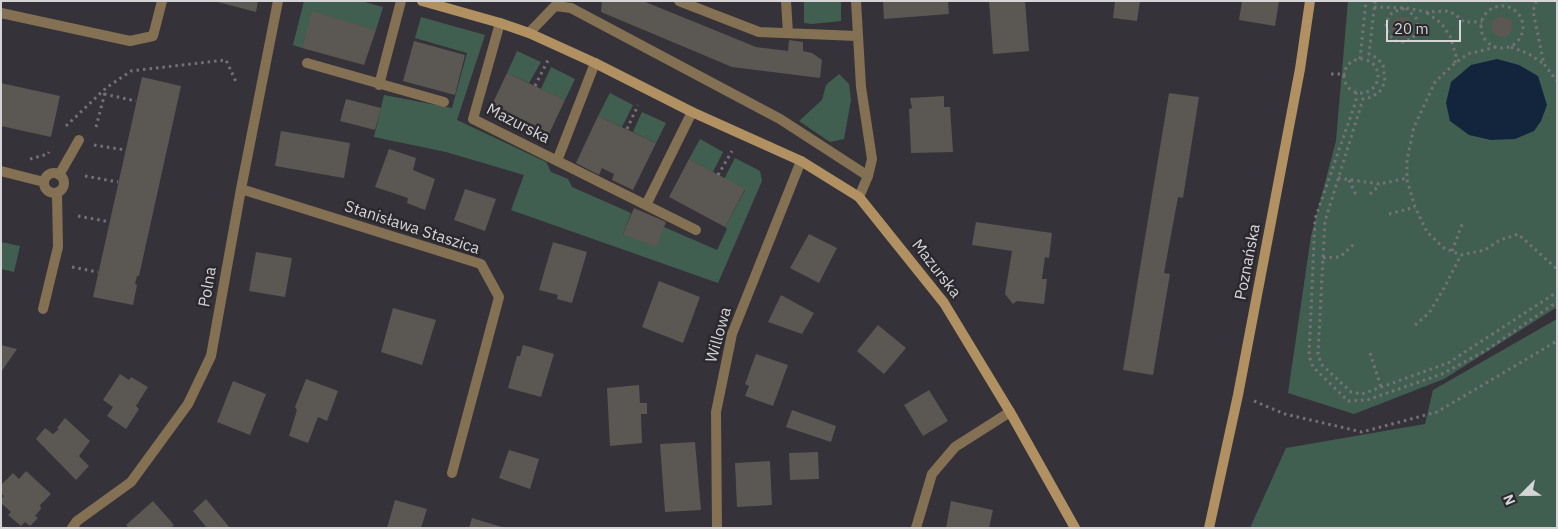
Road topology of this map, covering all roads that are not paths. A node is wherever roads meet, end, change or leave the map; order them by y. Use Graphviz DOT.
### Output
graph roads {
  1 [pos="162,1"];
  2 [pos="278,1"];
  3 [pos="401,1"];
  4 [pos="422,1"];
  5 [pos="679,1"];
  6 [pos="786,1"];
  7 [pos="856,1"];
  8 [pos="1310,1"];
  9 [pos="437,3"];
  10 [pos="1,12"];
  11 [pos="500,23"];
  12 [pos="529,33"];
  13 [pos="788,33"];
  14 [pos="857,36"];
  15 [pos="595,63"];
  16 [pos="307,64"];
  17 [pos="379,85"];
  18 [pos="444,102"];
  19 [pos="692,112"];
  20 [pos="79,140"];
  21 [pos="557,161"];
  22 [pos="801,161"];
  23 [pos="1,171"];
  24 [pos="58,175"];
  25 [pos="868,176"];
  26 [pos="44,182"];
  27 [pos="240,188"];
  28 [pos="57,193"];
  29 [pos="859,197"];
  30 [pos="646,205"];
  31 [pos="696,230"];
  32 [pos="43,309"];
  33 [pos="1010,412"];
  34 [pos="452,473"];
  35 [pos="72,528"];
  36 [pos="718,528"];
  37 [pos="916,528"];
  38 [pos="1075,528"];
  39 [pos="1209,528"];
  1 -- 10 [label="street"];
  2 -- 27 [label="street, Polna"];
  3 -- 17 [label="street"];
  4 -- 9 [label="street, Mazurska"];
  5 -- 13 [label="street"];
  6 -- 13 [label="street"];
  7 -- 14 [label="street"];
  8 -- 39 [label="street, Poznańska"];
  9 -- 11 [label="street, Mazurska"];
  11 -- 12 [label="street, Mazurska"];
  11 -- 21 [label="street, Mazurska"];
  12 -- 15 [label="street, Mazurska"];
  12 -- 25 [label="street"];
  13 -- 14 [label="street"];
  14 -- 25 [label="street"];
  15 -- 19 [label="street, Mazurska"];
  15 -- 21 [label="street, Mazurska"];
  16 -- 17 [label="street"];
  17 -- 18 [label="street"];
  19 -- 22 [label="street, Mazurska"];
  19 -- 30 [label="street"];
  20 -- 24 [label="street"];
  21 -- 30 [label="street, Mazurska"];
  22 -- 29 [label="street, Mazurska"];
  22 -- 36 [label="street, Willowa"];
  23 -- 26 [label="street"];
  24 -- 26 [label="street"];
  24 -- 28 [label="street"];
  25 -- 29 [label="street"];
  26 -- 28 [label="street"];
  27 -- 34 [label="street, Stanisława Staszica"];
  27 -- 35 [label="street, Polna"];
  28 -- 32 [label="street"];
  29 -- 33 [label="street, Mazurska"];
  30 -- 31 [label="street, Mazurska"];
  33 -- 37 [label="street"];
  33 -- 38 [label="street, Mazurska"];
}
